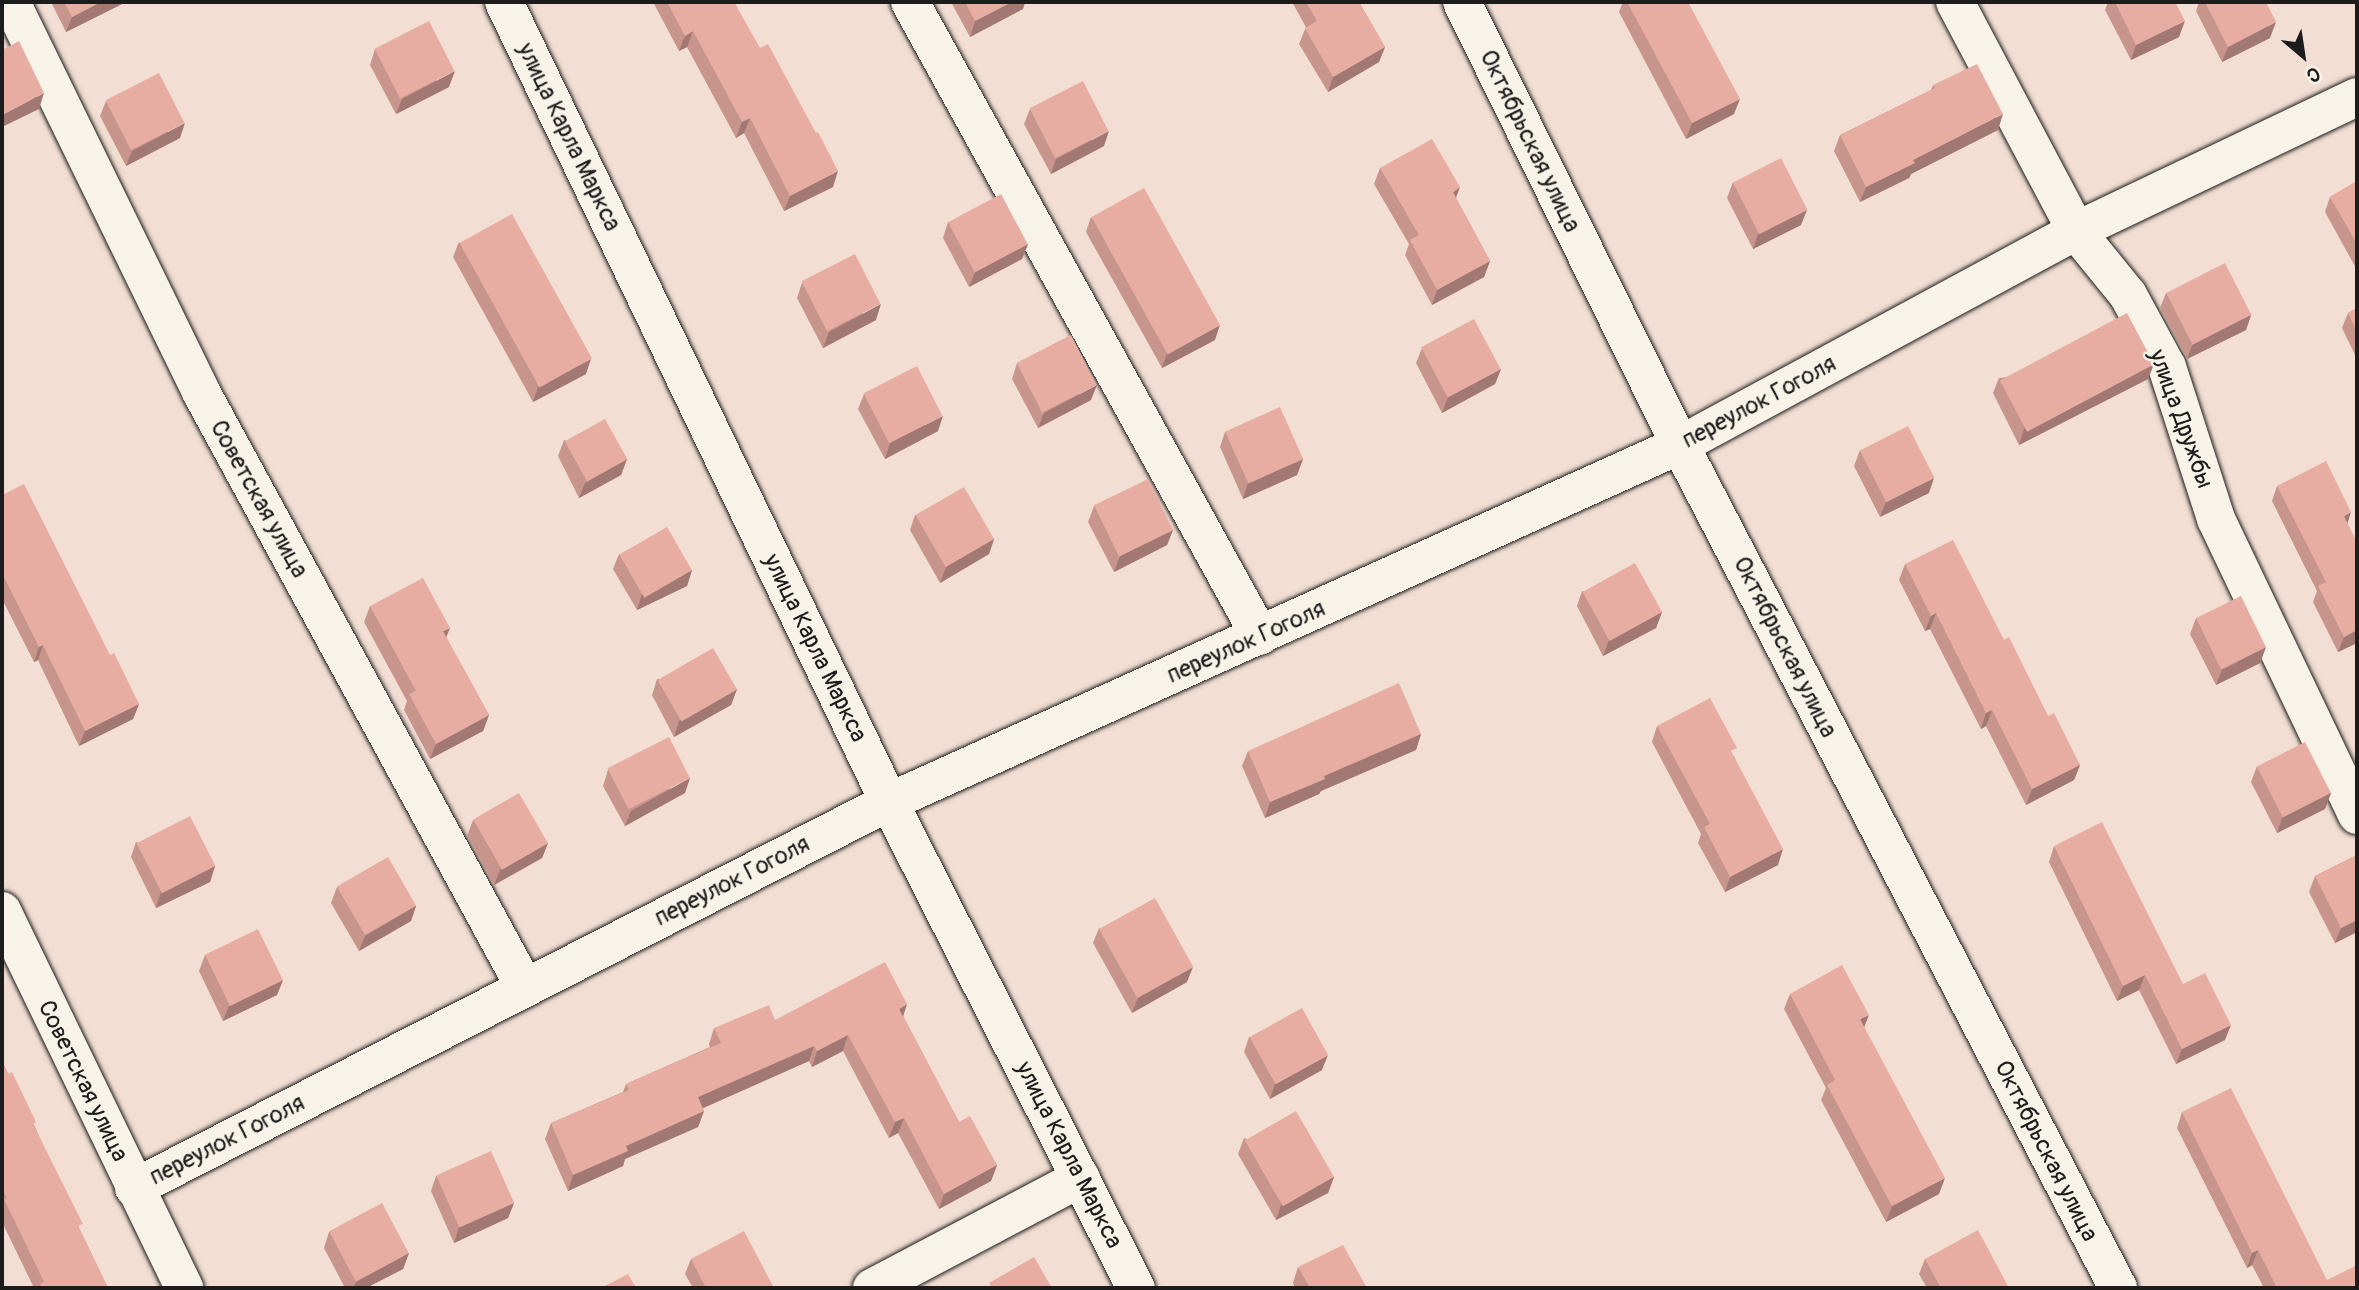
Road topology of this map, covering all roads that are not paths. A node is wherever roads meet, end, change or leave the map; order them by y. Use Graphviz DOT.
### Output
graph roads {
  1 [pos="11,2"];
  2 [pos="504,2"];
  3 [pos="910,2"];
  4 [pos="1462,2"];
  5 [pos="1955,2"];
  6 [pos="2357,97"];
  7 [pos="2077,231"];
  8 [pos="1680,445"];
  9 [pos="1260,636"];
  10 [pos="889,802"];
  11 [pos="2357,815"];
  12 [pos="2,912"];
  13 [pos="524,986"];
  14 [pos="1081,1178"];
  15 [pos="134,1188"];
  16 [pos="184,1288"];
  17 [pos="872,1288"];
  18 [pos="1136,1288"];
  19 [pos="2118,1288"];
  1 -- 13 [label="street, Советская улица"];
  2 -- 10 [label="street, улица Карла Маркса"];
  3 -- 9 [label="street"];
  4 -- 8 [label="street, Октябрьская улица"];
  5 -- 7 [label="street, улица Дружбы"];
  6 -- 7 [label="street, переулок Гоголя"];
  7 -- 8 [label="street, переулок Гоголя"];
  7 -- 11 [label="street, улица Дружбы"];
  8 -- 9 [label="street, переулок Гоголя"];
  8 -- 19 [label="street, Октябрьская улица"];
  9 -- 10 [label="street, переулок Гоголя"];
  10 -- 13 [label="street, переулок Гоголя"];
  10 -- 14 [label="street, улица Карла Маркса"];
  12 -- 15 [label="street, Советская улица"];
  13 -- 15 [label="street, переулок Гоголя"];
  14 -- 17 [label="street"];
  14 -- 18 [label="street, улица Карла Маркса"];
  15 -- 16 [label="street, Советская улица"];
}
